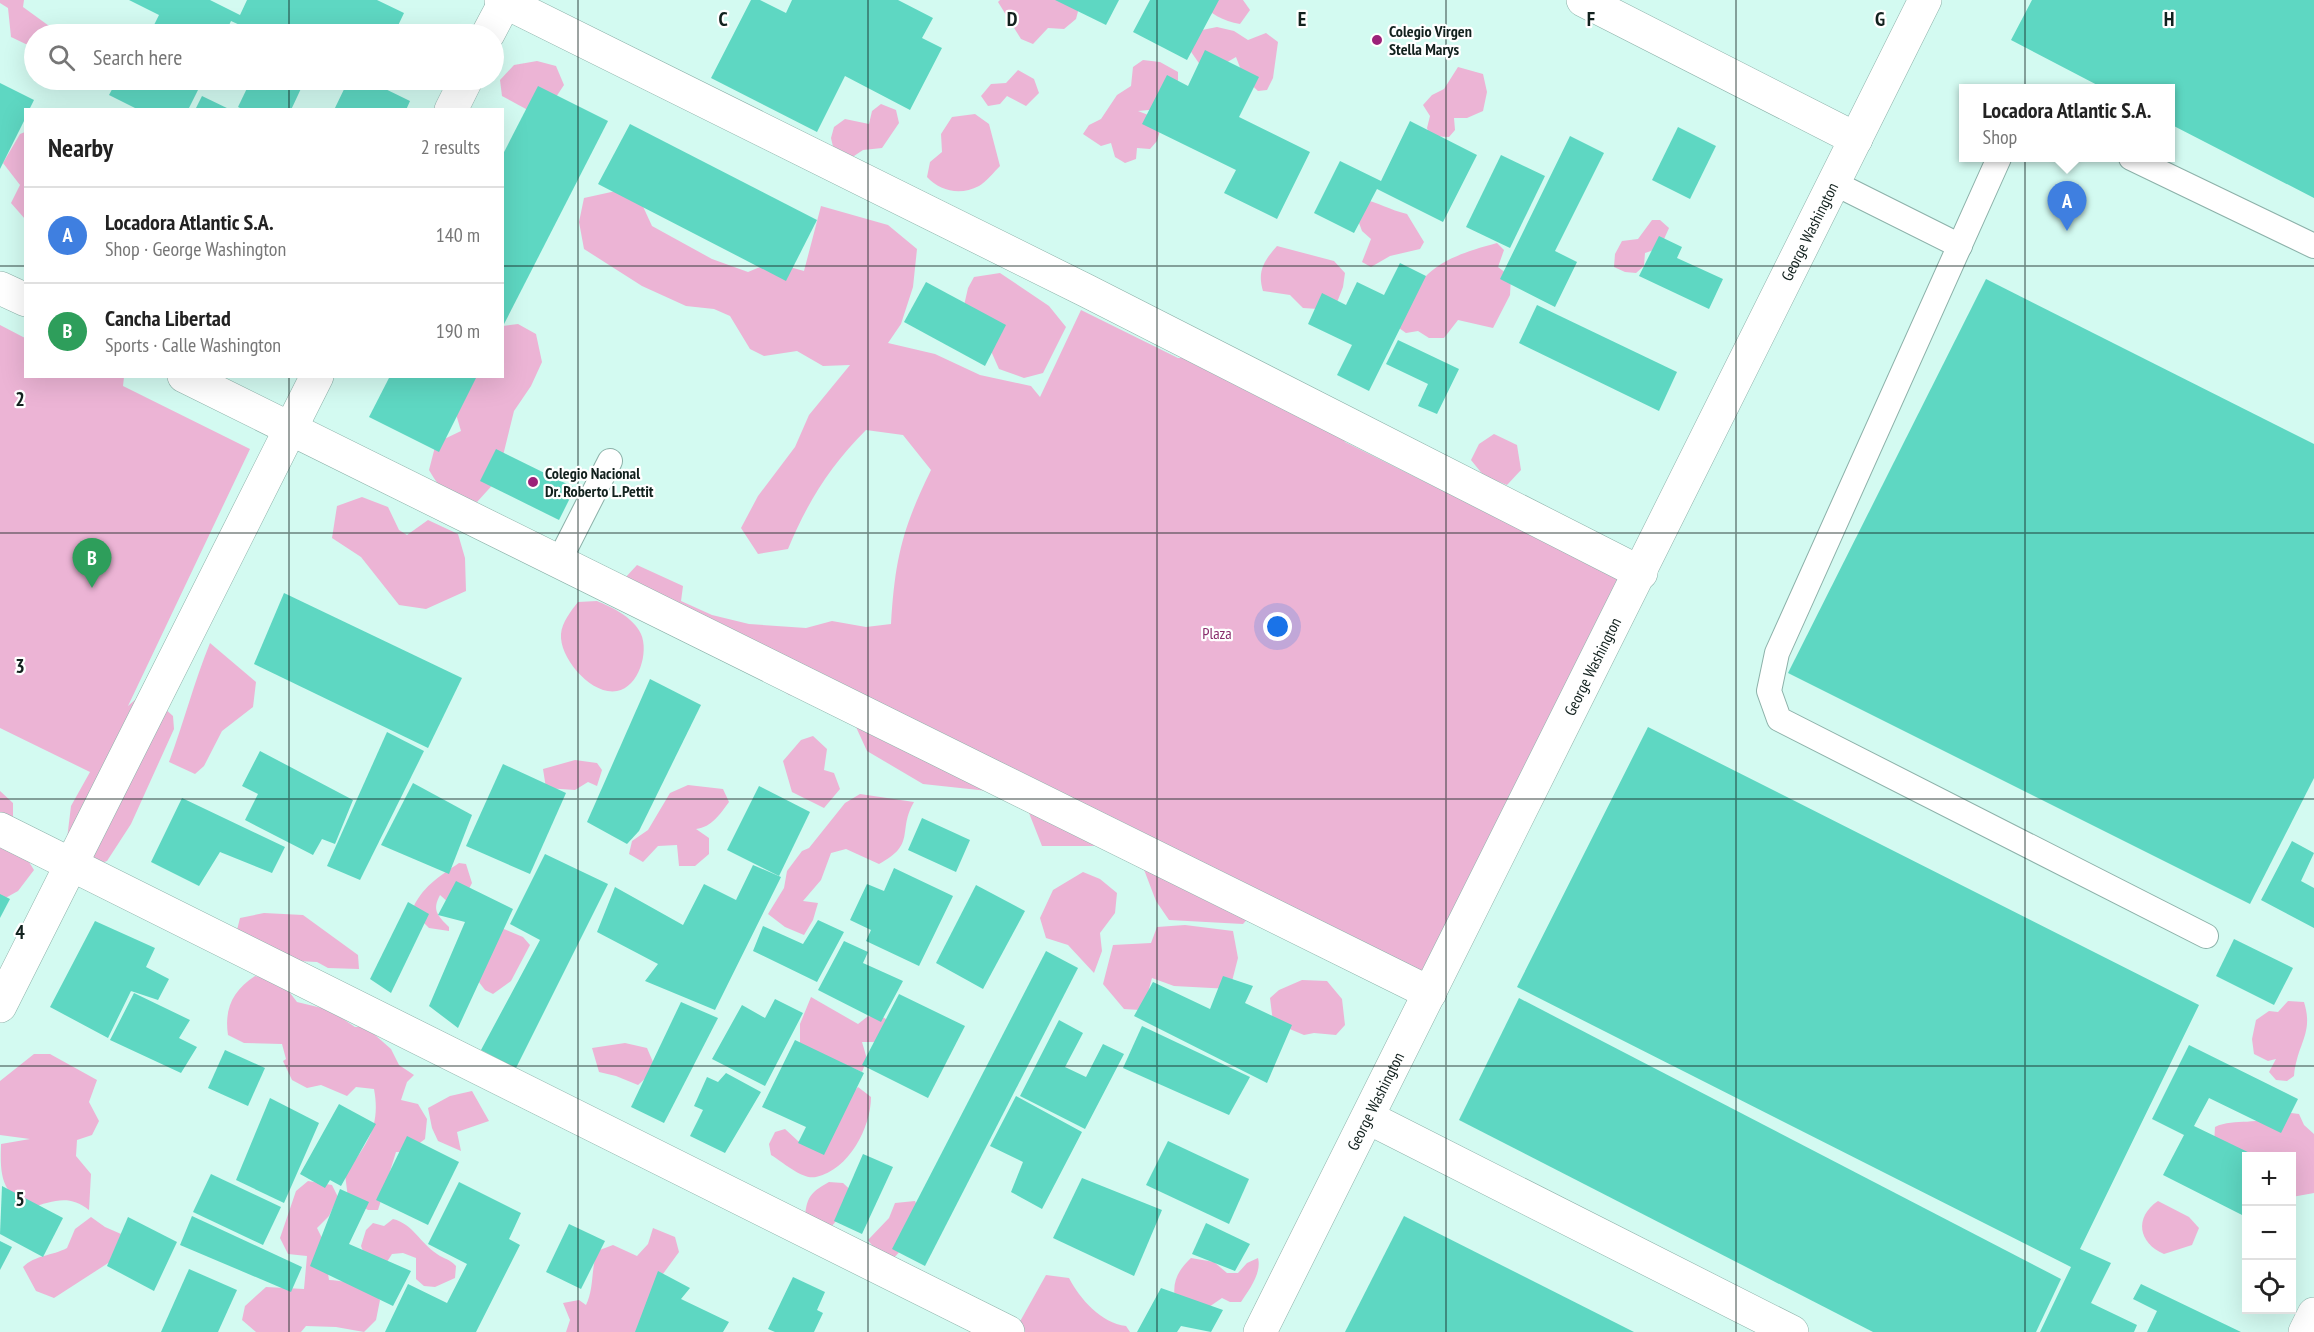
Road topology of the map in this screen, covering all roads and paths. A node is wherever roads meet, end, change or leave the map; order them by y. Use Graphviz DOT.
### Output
graph roads {
  1 [pos="1583,0"];
  2 [pos="1925,0"];
  3 [pos="504,1"];
  4 [pos="493,24"];
  5 [pos="461,90"];
  6 [pos="452,108"];
  7 [pos="1856,139"];
  8 [pos="1997,162"];
  9 [pos="2139,162"];
  10 [pos="1834,183"];
  11 [pos="1960,246"];
  12 [pos="2314,246"];
  13 [pos="0,288"];
  14 [pos="24,299"];
  15 [pos="188,378"];
  16 [pos="316,378"];
  17 [pos="291,428"];
  18 [pos="610,461"];
  19 [pos="559,561"];
  20 [pos="1641,573"];
  21 [pos="0,829"];
  22 [pos="71,866"];
  23 [pos="2206,936"];
  24 [pos="1430,993"];
  25 [pos="0,1006"];
  26 [pos="1369,1118"];
  27 [pos="2314,1314"];
  28 [pos="1008,1332"];
  29 [pos="1260,1332"];
  30 [pos="1792,1332"];
  31 [pos="2305,1332"];
  1 -- 7 [label="street"];
  2 -- 7 [label="street, George Washington"];
  3 -- 4 [label="street"];
  3 -- 20 [label="street"];
  5 -- 6 [label="street"];
  7 -- 10 [label="street, George Washington"];
  8 -- 11 [label="lane"];
  9 -- 12 [label="lane"];
  10 -- 11 [label="lane"];
  10 -- 20 [label="street, George Washington"];
  11 -- 23 [label="lane"];
  13 -- 14 [label="street"];
  15 -- 17 [label="street"];
  16 -- 17 [label="street"];
  17 -- 19 [label="street"];
  17 -- 22 [label="street"];
  18 -- 19 [label="lane"];
  19 -- 24 [label="street"];
  20 -- 24 [label="street, George Washington"];
  21 -- 22 [label="street"];
  22 -- 25 [label="street"];
  22 -- 28 [label="street"];
  24 -- 26 [label="street, George Washington"];
  26 -- 29 [label="street, George Washington"];
  26 -- 30 [label="street"];
  27 -- 31 [label="street"];
}
